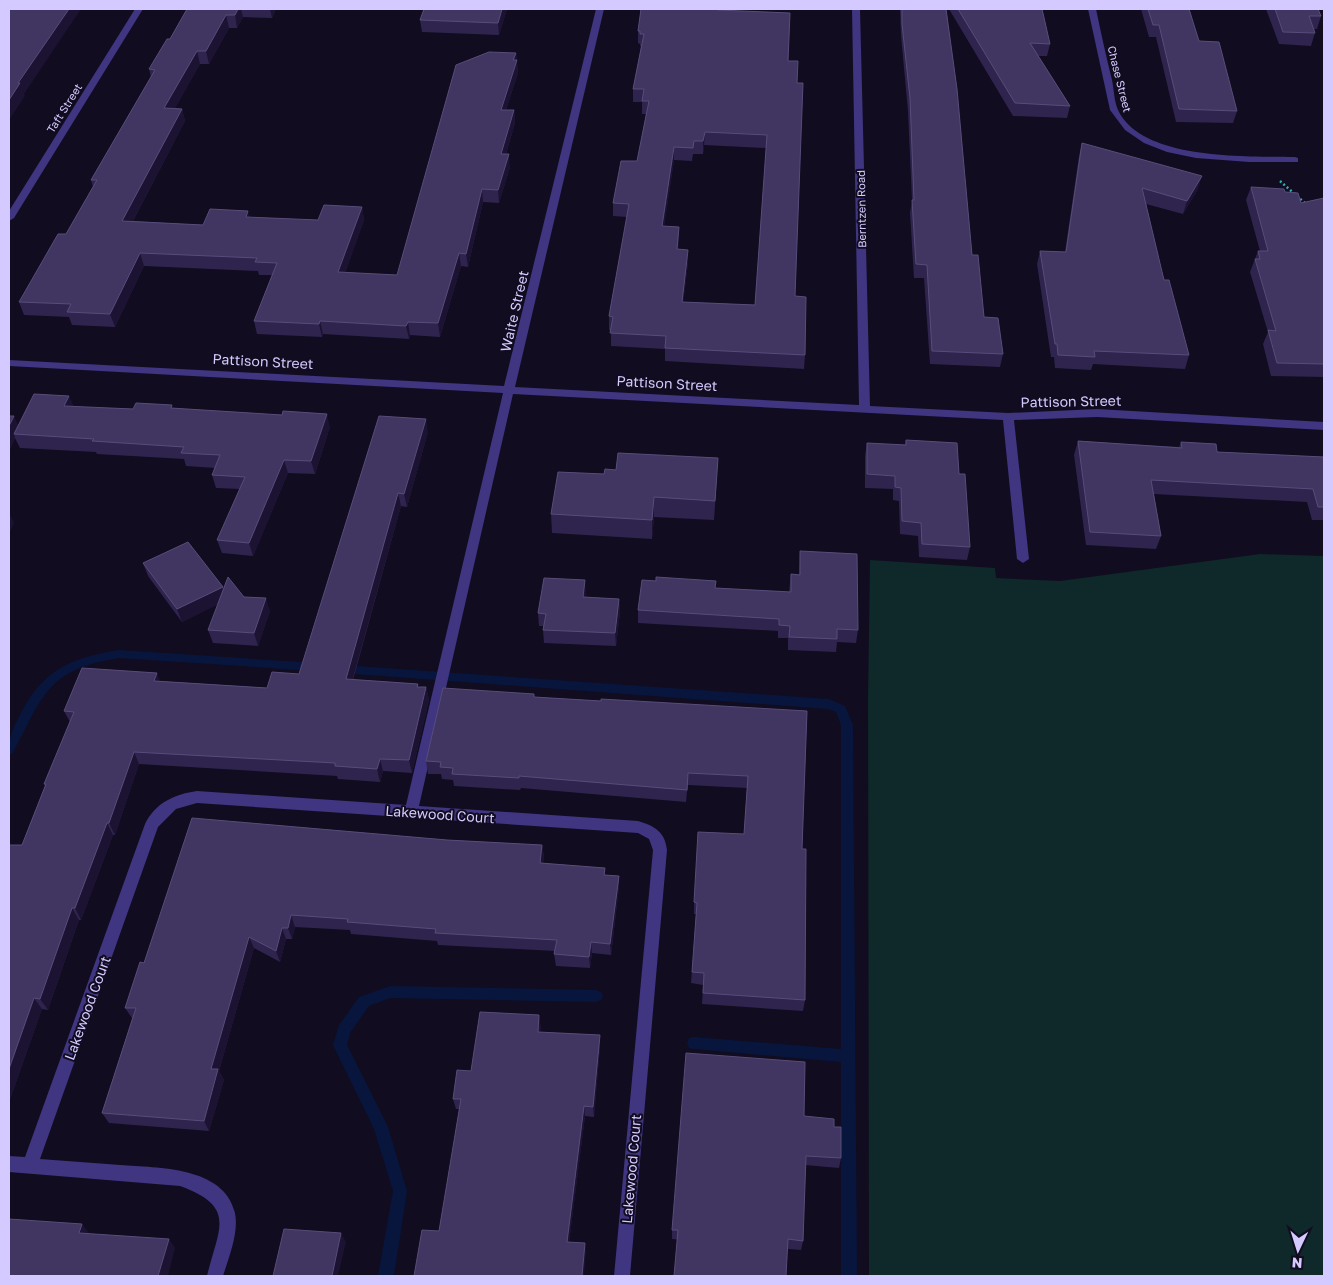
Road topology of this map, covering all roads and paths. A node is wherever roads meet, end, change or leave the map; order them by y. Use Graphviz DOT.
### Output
graph roads {
  1 [pos="139,9"];
  2 [pos="600,9"];
  3 [pos="856,9"];
  4 [pos="1092,9"];
  5 [pos="1295,160"];
  6 [pos="1311,208"];
  7 [pos="9,218"];
  8 [pos="9,363"];
  9 [pos="509,389"];
  10 [pos="865,409"];
  11 [pos="1008,417"];
  12 [pos="1324,426"];
  13 [pos="1023,559"];
  14 [pos="412,812"];
  15 [pos="9,1164"];
  16 [pos="30,1165"];
  17 [pos="215,1276"];
  18 [pos="622,1276"];
  1 -- 7 [label="street, Taft Street"];
  2 -- 9 [label="street, Waite Street"];
  3 -- 10 [label="street, Berntzen Road"];
  4 -- 5 [label="street, Chase Street"];
  5 -- 6 [label="path"];
  8 -- 9 [label="street, Pattison Street"];
  9 -- 10 [label="street, Pattison Street"];
  9 -- 14 [label="street, Waite Street"];
  10 -- 11 [label="street, Pattison Street"];
  11 -- 12 [label="street, Pattison Street"];
  11 -- 13 [label="street"];
  14 -- 16 [label="street, Lakewood Court"];
  14 -- 18 [label="street, Lakewood Court"];
  15 -- 16 [label="street"];
  16 -- 17 [label="street"];
}
